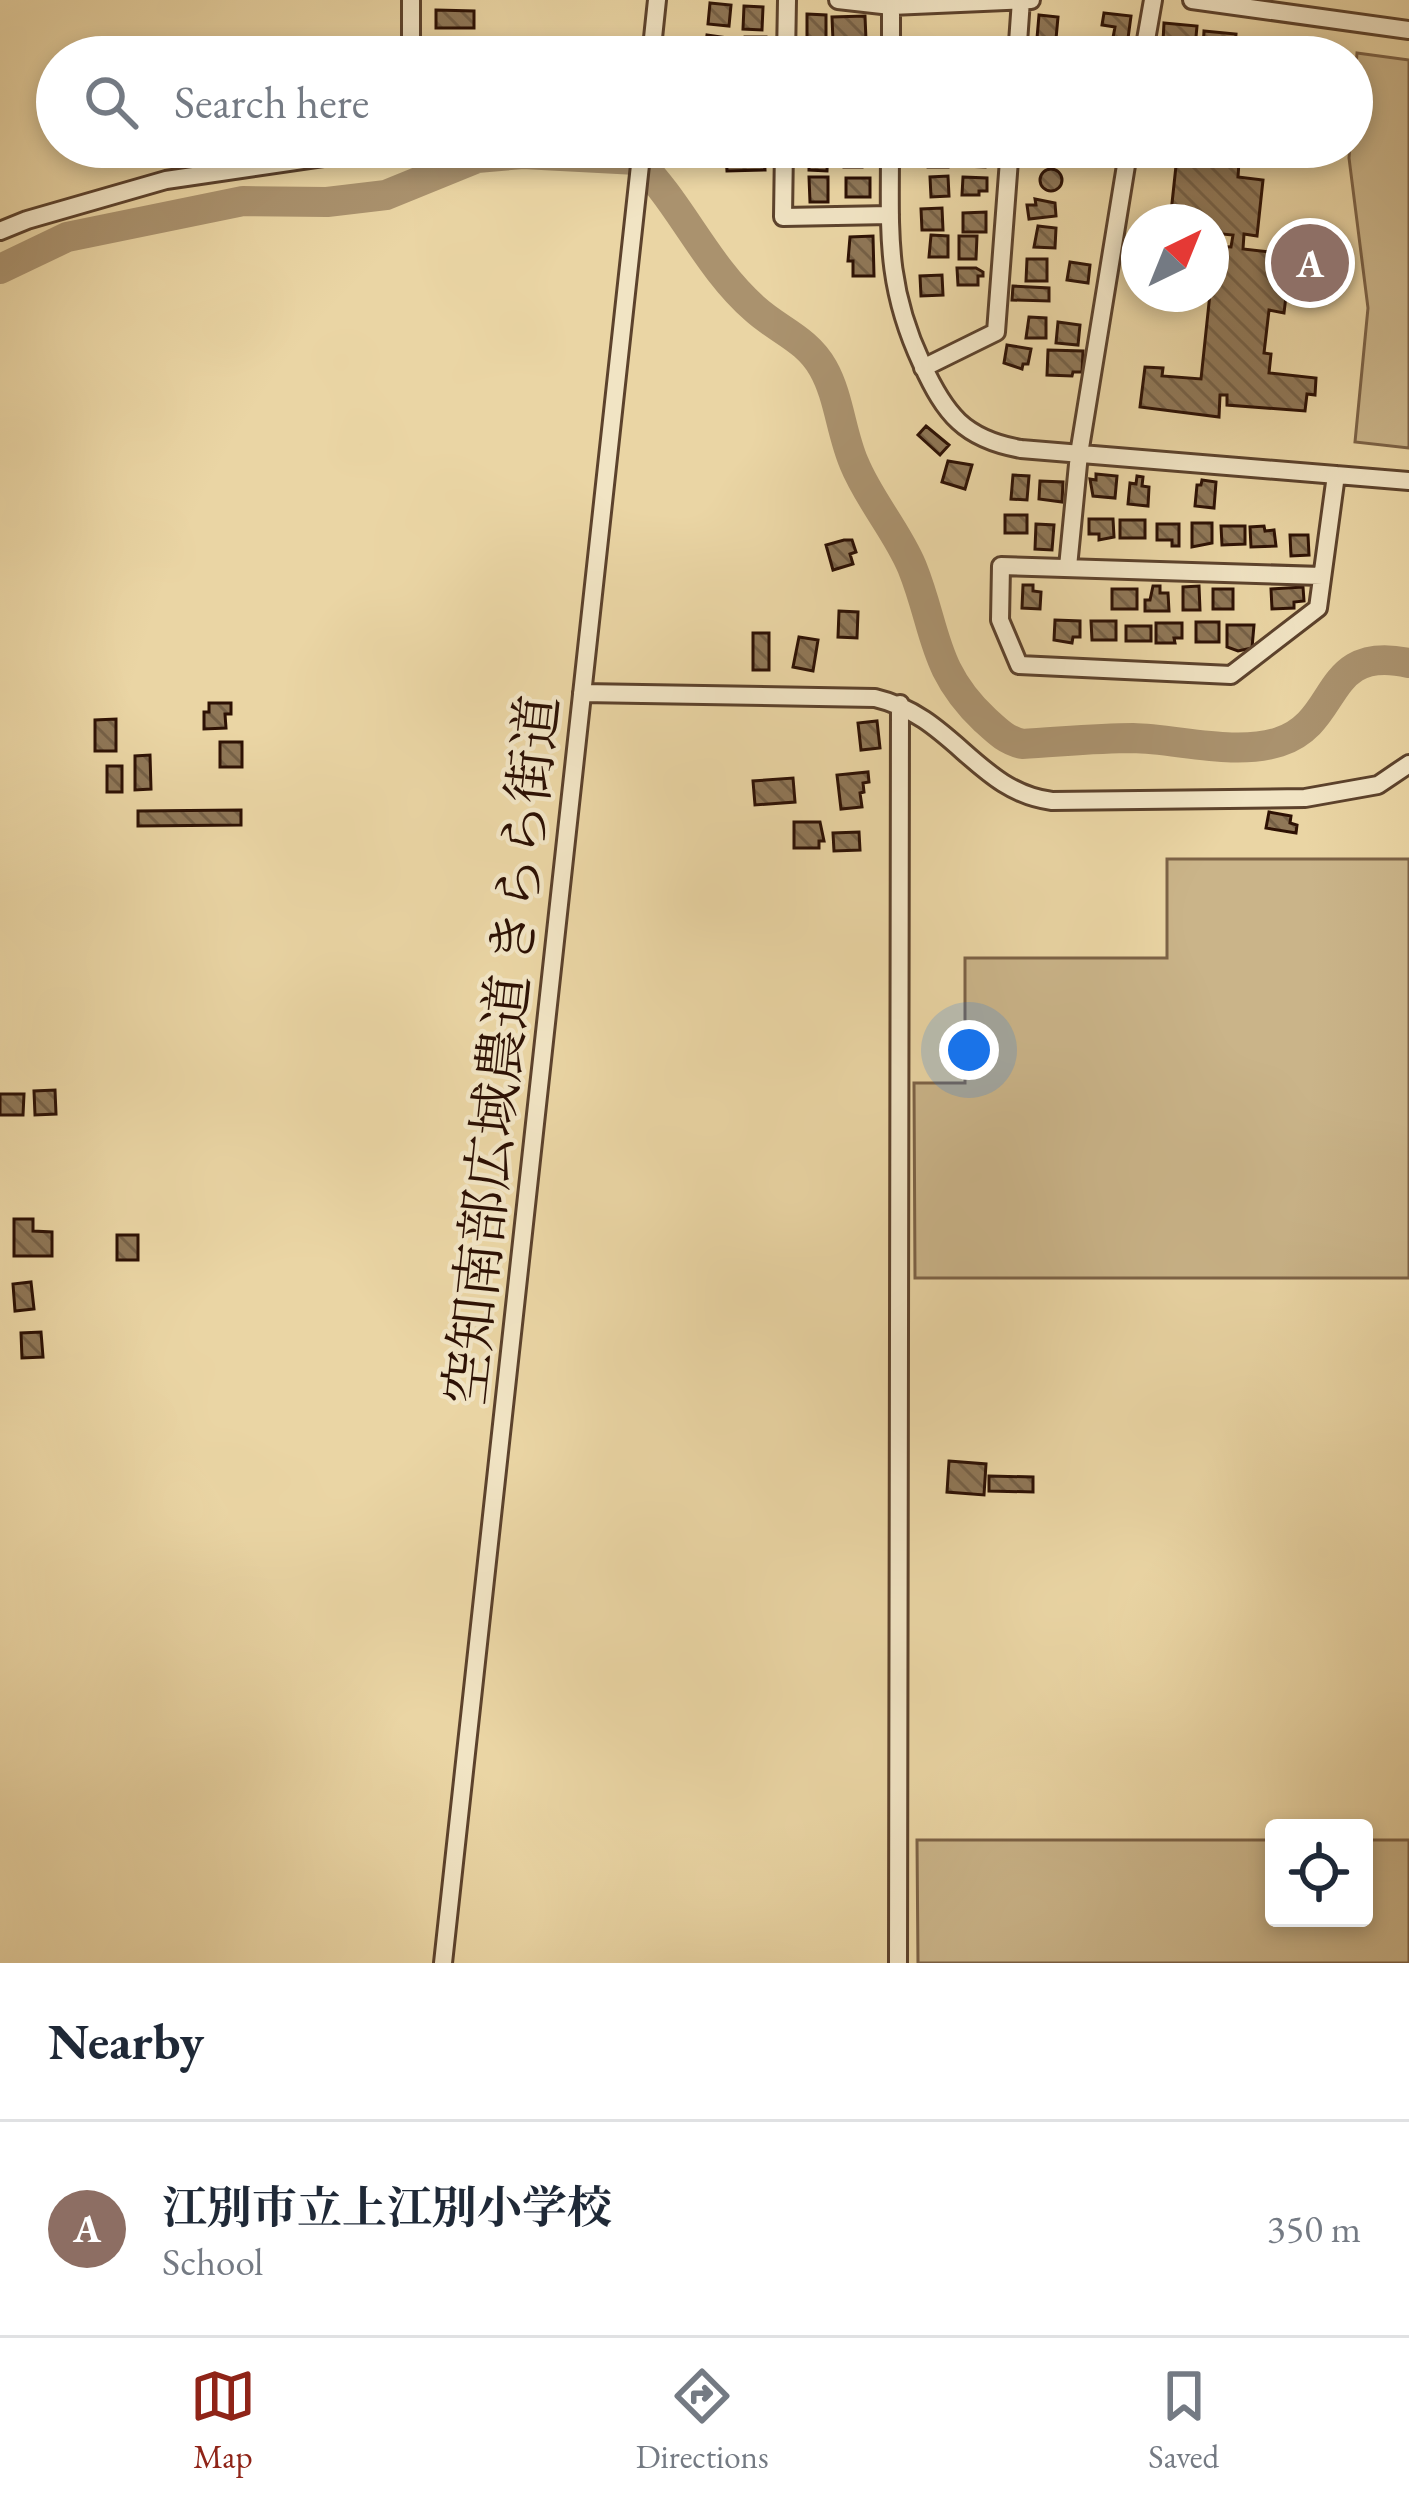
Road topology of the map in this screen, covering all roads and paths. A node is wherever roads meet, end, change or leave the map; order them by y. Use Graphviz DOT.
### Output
graph roads {
  1 [pos="411,0"];
  2 [pos="657,0"];
  3 [pos="787,0"];
  4 [pos="838,0"];
  5 [pos="1021,0"];
  6 [pos="1031,0"];
  7 [pos="1153,0"];
  8 [pos="1192,0"];
  9 [pos="891,3"];
  10 [pos="1318,9"];
  11 [pos="1409,30"];
  12 [pos="411,36"];
  13 [pos="653,36"];
  14 [pos="786,36"];
  15 [pos="891,36"];
  16 [pos="1018,36"];
  17 [pos="1147,36"];
  18 [pos="248,168"];
  19 [pos="640,168"];
  20 [pos="784,168"];
  21 [pos="890,168"];
  22 [pos="1008,168"];
  23 [pos="1126,168"];
  24 [pos="890,215"];
  25 [pos="0,232"];
  26 [pos="923,368"];
  27 [pos="1079,454"];
  28 [pos="1336,475"];
  29 [pos="1409,481"];
  30 [pos="1068,567"];
  31 [pos="1322,575"];
  32 [pos="582,693"];
  33 [pos="900,704"];
  34 [pos="1409,764"];
  35 [pos="443,1963"];
  36 [pos="898,1963"];
  1 -- 12 [label="street"];
  2 -- 13 [label="street"];
  3 -- 14 [label="street"];
  4 -- 9 [label="street"];
  5 -- 6 [label="street"];
  5 -- 9 [label="street"];
  5 -- 16 [label="street"];
  7 -- 17 [label="street"];
  8 -- 10 [label="street"];
  9 -- 15 [label="street"];
  10 -- 11 [label="street"];
  18 -- 25 [label="street"];
  19 -- 32 [label="street, 空知南部広域農道 きらら街道"];
  20 -- 24 [label="street"];
  21 -- 24 [label="street"];
  22 -- 26 [label="street"];
  23 -- 27 [label="street"];
  24 -- 26 [label="street"];
  26 -- 27 [label="street"];
  27 -- 28 [label="street"];
  27 -- 30 [label="street"];
  28 -- 29 [label="street"];
  28 -- 31 [label="street"];
  30 -- 31 [label="street"];
  30 -- 31 [label="street"];
  32 -- 33 [label="street"];
  32 -- 35 [label="street, 空知南部広域農道 きらら街道"];
  33 -- 34 [label="street"];
  33 -- 36 [label="street"];
}
